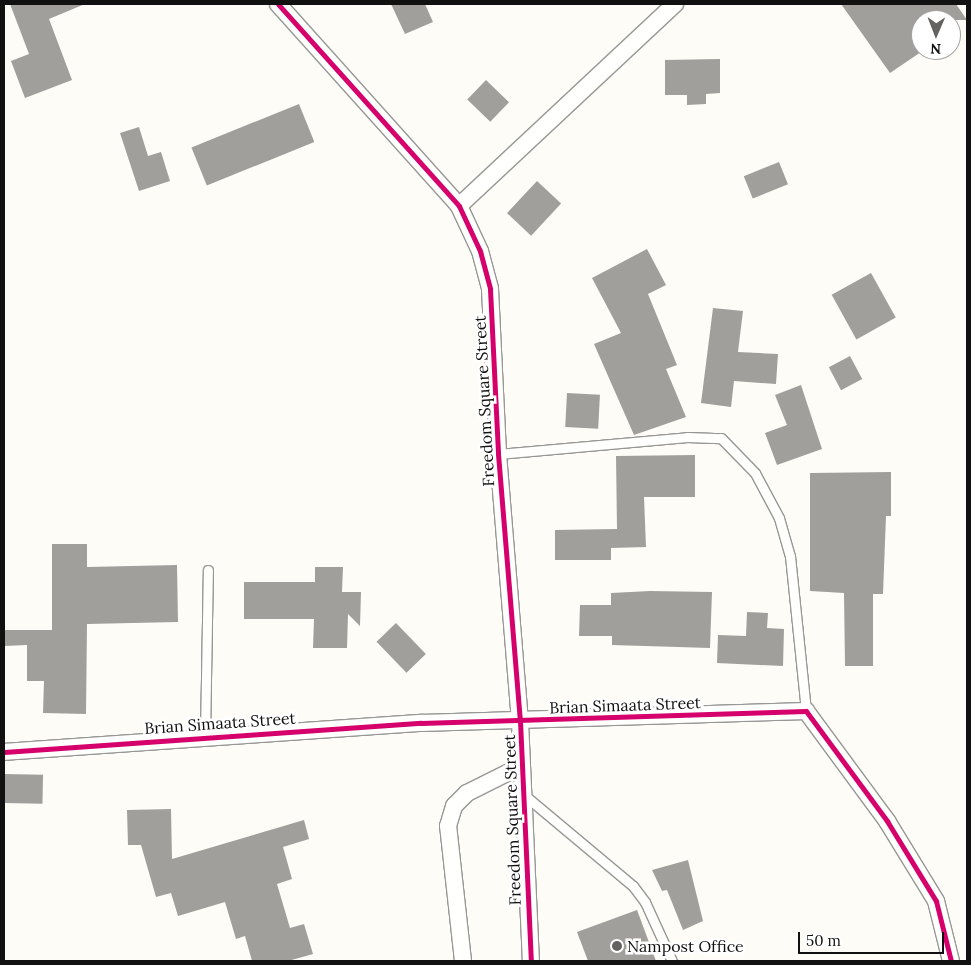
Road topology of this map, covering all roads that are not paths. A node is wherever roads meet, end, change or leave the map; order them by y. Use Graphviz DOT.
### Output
graph roads {
  1 [pos="278,4"];
  2 [pos="675,4"];
  3 [pos="459,206"];
  4 [pos="498,454"];
  5 [pos="208,570"];
  6 [pos="806,712"];
  7 [pos="520,721"];
  8 [pos="205,736"];
  9 [pos="4,752"];
  10 [pos="521,766"];
  11 [pos="523,794"];
  12 [pos="463,961"];
  13 [pos="531,961"];
  14 [pos="672,961"];
  15 [pos="951,961"];
  1 -- 3 [label="street, Freedom Square Street"];
  2 -- 3 [label="street"];
  3 -- 4 [label="street, Freedom Square Street"];
  4 -- 6 [label="lane"];
  4 -- 7 [label="street, Freedom Square Street"];
  5 -- 8 [label="lane"];
  6 -- 7 [label="street, Brian Simaata Street"];
  6 -- 15 [label="street"];
  7 -- 8 [label="street, Brian Simaata Street"];
  7 -- 10 [label="street, Freedom Square Street"];
  8 -- 9 [label="street, Brian Simaata Street"];
  10 -- 11 [label="street, Freedom Square Street"];
  10 -- 12 [label="street, Freedom Square Street"];
  11 -- 13 [label="street, Freedom Square Street"];
  11 -- 14 [label="lane"];
}
